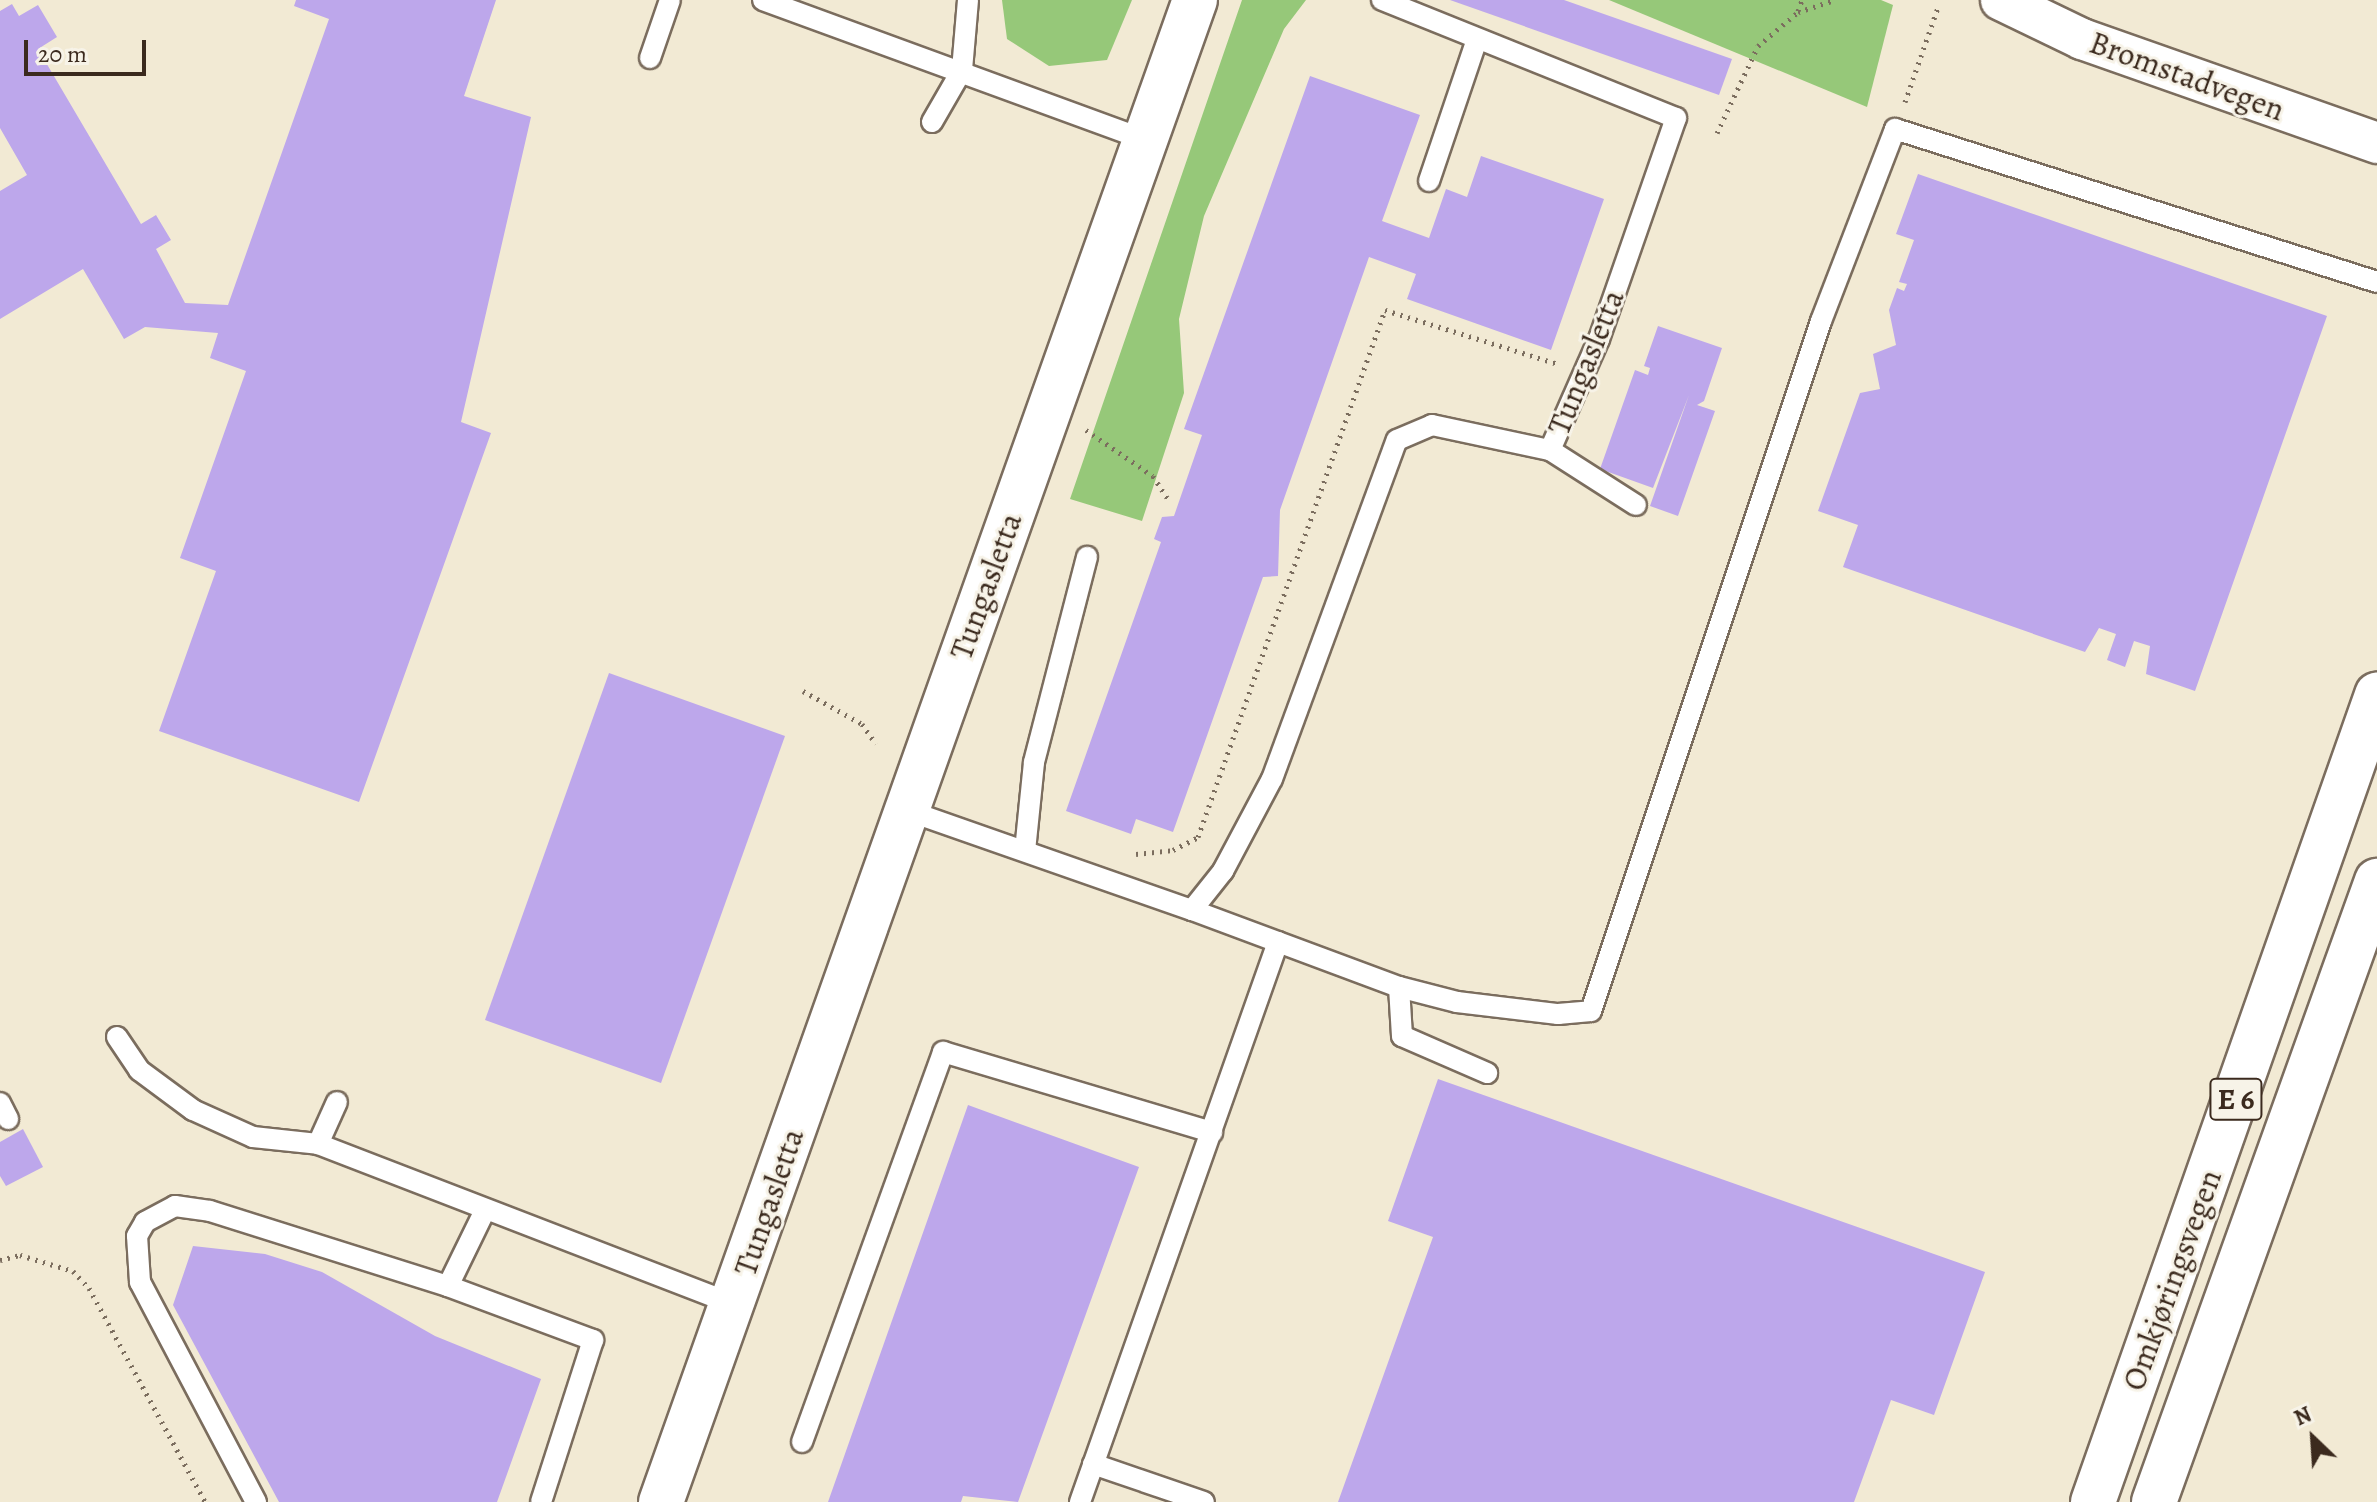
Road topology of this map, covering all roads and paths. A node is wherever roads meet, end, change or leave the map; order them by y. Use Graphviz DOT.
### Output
graph roads {
  1 [pos="670,0"];
  2 [pos="763,0"];
  3 [pos="968,0"];
  4 [pos="1195,0"];
  5 [pos="1382,0"];
  6 [pos="1802,0"];
  7 [pos="1835,0"];
  8 [pos="2001,0"];
  9 [pos="1938,7"];
  10 [pos="1798,12"];
  11 [pos="1477,39"];
  12 [pos="650,58"];
  13 [pos="962,70"];
  14 [pos="932,122"];
  15 [pos="1895,129"];
  16 [pos="1717,133"];
  17 [pos="1143,139"];
  18 [pos="2377,143"];
  19 [pos="1429,181"];
  20 [pos="2377,282"];
  21 [pos="1586,373"];
  22 [pos="1050,406"];
  23 [pos="1550,450"];
  24 [pos="1169,501"];
  25 [pos="1636,505"];
  26 [pos="1087,557"];
  27 [pos="803,691"];
  28 [pos="2377,695"];
  29 [pos="876,744"];
  30 [pos="906,810"];
  31 [pos="1025,851"];
  32 [pos="1129,852"];
  33 [pos="2377,881"];
  34 [pos="1192,910"];
  35 [pos="1278,942"];
  36 [pos="1399,987"];
  37 [pos="117,1037"];
  38 [pos="1487,1073"];
  39 [pos="337,1102"];
  40 [pos="1212,1132"];
  41 [pos="318,1144"];
  42 [pos="485,1210"];
  43 [pos="0,1260"];
  44 [pos="448,1286"];
  45 [pos="733,1304"];
  46 [pos="802,1442"];
  47 [pos="1093,1464"];
  48 [pos="205,1502"];
  49 [pos="256,1502"];
  50 [pos="541,1502"];
  51 [pos="661,1502"];
  52 [pos="1080,1502"];
  53 [pos="1204,1502"];
  54 [pos="2093,1502"];
  55 [pos="2154,1502"];
  1 -- 12 [label="lane"];
  2 -- 13 [label="lane"];
  3 -- 13 [label="lane"];
  4 -- 17 [label="main road, Tungasletta"];
  5 -- 11 [label="lane, Tungasletta"];
  6 -- 10 [label="path"];
  7 -- 10 [label="path"];
  8 -- 18 [label="street, Bromstadvegen"];
  9 -- 15 [label="path"];
  10 -- 16 [label="path"];
  11 -- 19 [label="lane"];
  11 -- 21 [label="lane, Tungasletta"];
  13 -- 14 [label="lane"];
  13 -- 17 [label="lane"];
  15 -- 20 [label="lane"];
  15 -- 36 [label="lane"];
  17 -- 22 [label="main road, Tungasletta"];
  21 -- 23 [label="lane, Tungasletta"];
  21 -- 32 [label="path"];
  22 -- 24 [label="path"];
  22 -- 30 [label="main road, Tungasletta"];
  23 -- 25 [label="lane"];
  23 -- 34 [label="lane, Tungasletta"];
  26 -- 31 [label="lane"];
  27 -- 29 [label="path"];
  28 -- 54 [label="main road, Omkjøringsvegen / E 6"];
  30 -- 31 [label="lane"];
  30 -- 45 [label="main road, Tungasletta"];
  31 -- 34 [label="lane"];
  33 -- 55 [label="main road, Omkjøringsvegen / E 6"];
  34 -- 35 [label="lane"];
  35 -- 36 [label="lane"];
  35 -- 40 [label="lane"];
  36 -- 38 [label="lane"];
  37 -- 41 [label="lane"];
  39 -- 41 [label="lane"];
  40 -- 46 [label="lane"];
  40 -- 47 [label="lane"];
  41 -- 42 [label="lane"];
  42 -- 44 [label="lane"];
  42 -- 45 [label="lane"];
  43 -- 48 [label="path"];
  44 -- 49 [label="lane"];
  44 -- 50 [label="lane"];
  45 -- 51 [label="main road, Tungasletta"];
  47 -- 52 [label="lane"];
  47 -- 53 [label="lane"];
}
